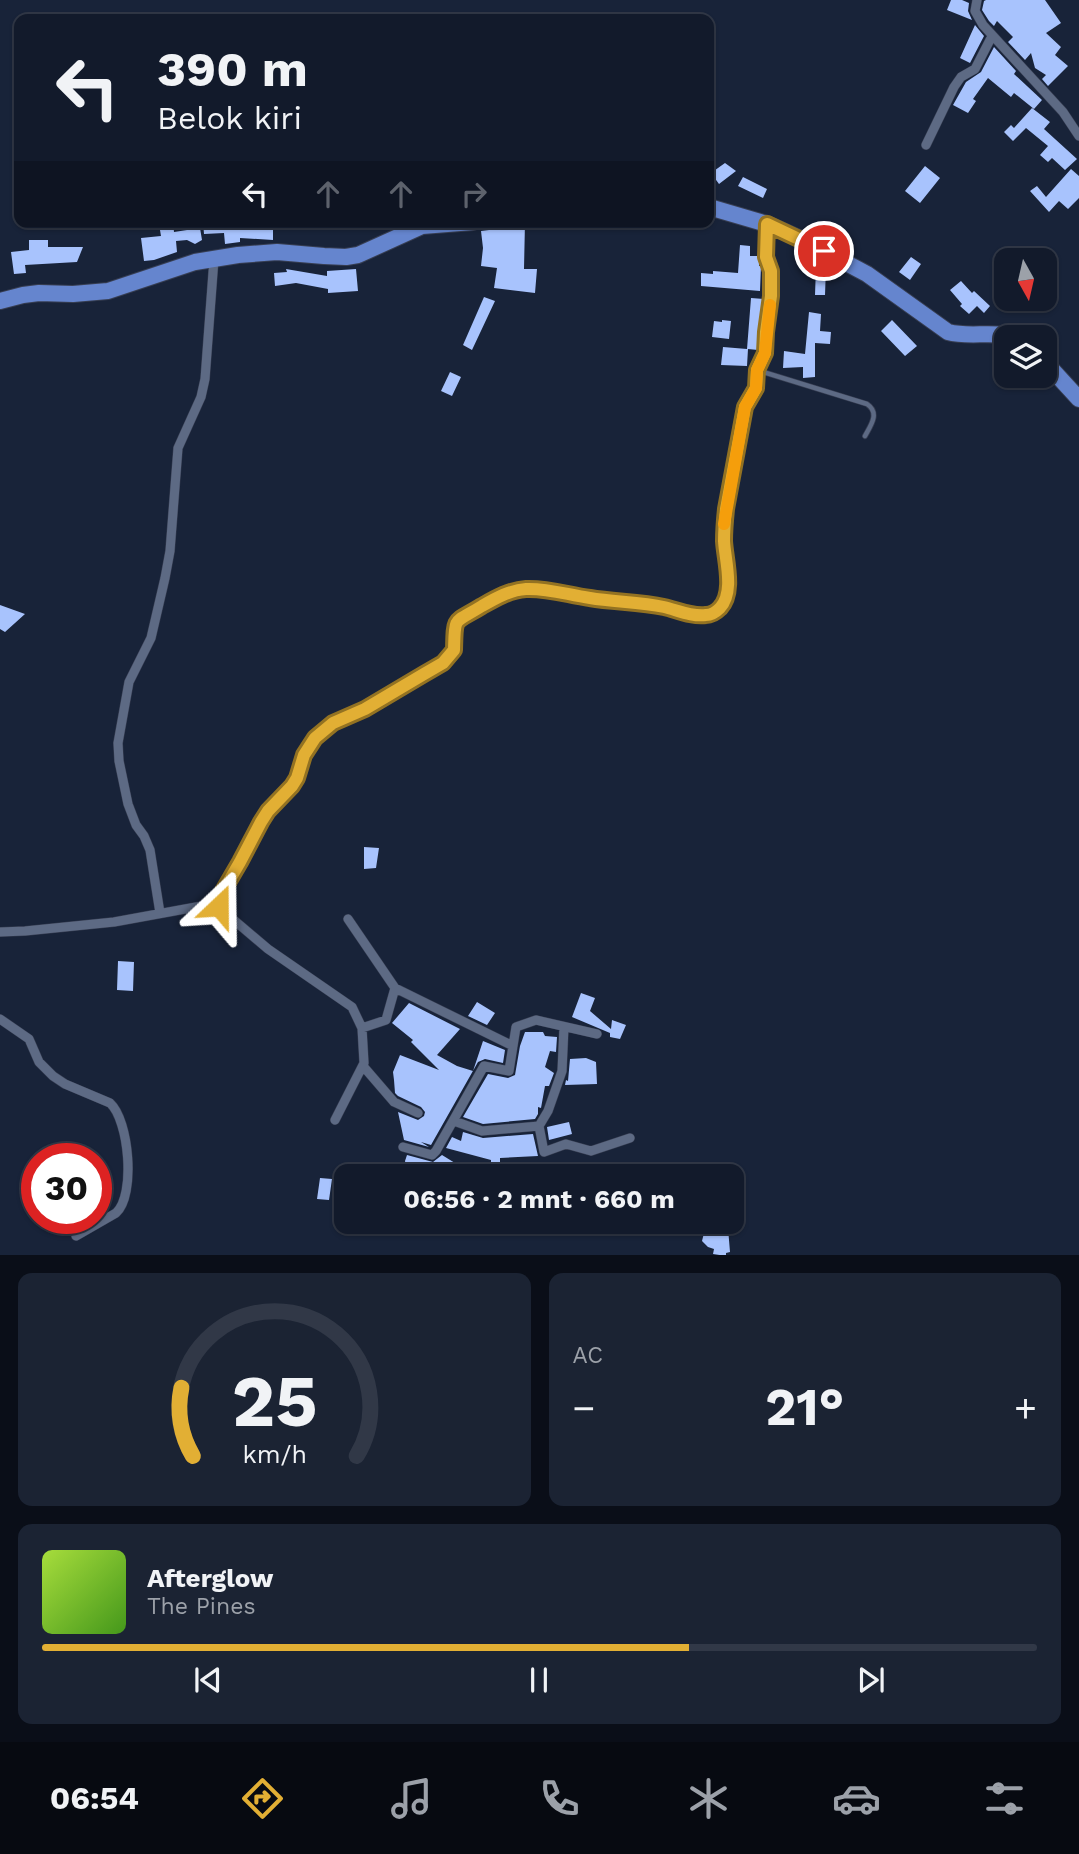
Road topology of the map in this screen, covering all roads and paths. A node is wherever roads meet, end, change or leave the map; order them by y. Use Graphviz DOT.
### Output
graph roads {
  1 [pos="976,0"];
  2 [pos="992,36"];
  3 [pos="1079,136"];
  4 [pos="926,145"];
  5 [pos="714,208"];
  6 [pos="767,224"];
  7 [pos="418,228"];
  8 [pos="214,259"];
  9 [pos="0,301"];
  10 [pos="994,334"];
  11 [pos="757,370"];
  12 [pos="1057,375"];
  13 [pos="1079,399"];
  14 [pos="865,436"];
  15 [pos="218,903"];
  16 [pos="160,913"];
  17 [pos="348,919"];
  18 [pos="0,932"];
  19 [pos="395,988"];
  20 [pos="0,1019"];
  21 [pos="564,1027"];
  22 [pos="362,1028"];
  23 [pos="597,1034"];
  24 [pos="513,1046"];
  25 [pos="363,1066"];
  26 [pos="418,1113"];
  27 [pos="335,1120"];
  28 [pos="454,1121"];
  29 [pos="539,1126"];
  30 [pos="631,1138"];
  31 [pos="403,1147"];
  32 [pos="76,1236"];
  1 -- 2 [label="street"];
  2 -- 3 [label="street"];
  2 -- 4 [label="street"];
  5 -- 6 [label="highway"];
  6 -- 10 [label="highway"];
  6 -- 11 [label="street"];
  7 -- 8 [label="highway"];
  8 -- 9 [label="highway"];
  8 -- 16 [label="street"];
  11 -- 14 [label="lane"];
  11 -- 15 [label="street"];
  12 -- 13 [label="highway"];
  15 -- 16 [label="street"];
  15 -- 22 [label="street"];
  16 -- 18 [label="street"];
  17 -- 19 [label="street"];
  19 -- 22 [label="street"];
  19 -- 24 [label="street"];
  20 -- 32 [label="street"];
  21 -- 23 [label="street"];
  21 -- 24 [label="street"];
  21 -- 29 [label="street"];
  22 -- 25 [label="street"];
  24 -- 28 [label="street"];
  25 -- 26 [label="street"];
  25 -- 27 [label="street"];
  28 -- 29 [label="street"];
  28 -- 31 [label="street"];
  29 -- 30 [label="street"];
}
